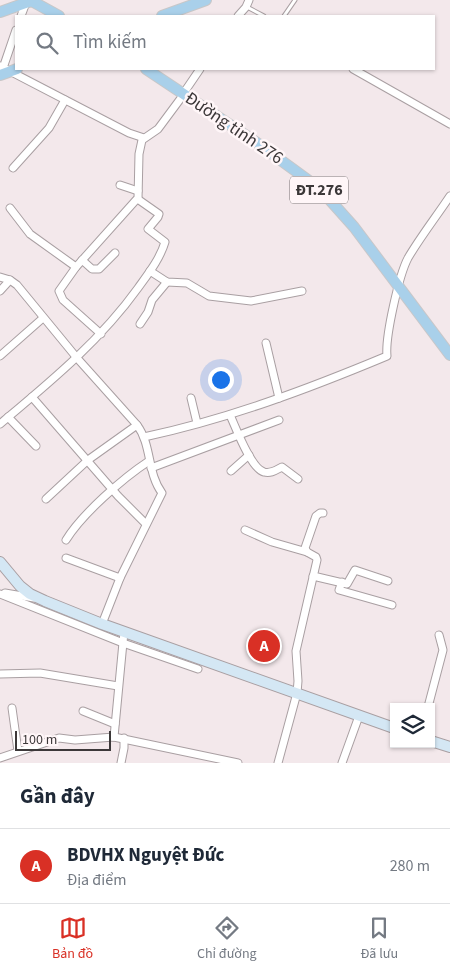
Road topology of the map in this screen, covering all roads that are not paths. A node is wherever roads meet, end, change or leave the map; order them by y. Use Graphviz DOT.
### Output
graph roads {
  1 [pos="206,0"];
  2 [pos="295,0"];
  3 [pos="30,1"];
  4 [pos="247,3"];
  5 [pos="0,12"];
  6 [pos="22,15"];
  7 [pos="57,15"];
  8 [pos="165,15"];
  9 [pos="239,15"];
  10 [pos="263,15"];
  11 [pos="285,15"];
  12 [pos="15,34"];
  13 [pos="6,70"];
  14 [pos="148,70"];
  15 [pos="199,70"];
  16 [pos="355,70"];
  17 [pos="184,94"];
  18 [pos="65,100"];
  19 [pos="450,124"];
  20 [pos="144,138"];
  21 [pos="13,168"];
  22 [pos="120,185"];
  23 [pos="138,191"];
  24 [pos="450,196"];
  25 [pos="138,200"];
  26 [pos="10,208"];
  27 [pos="115,253"];
  28 [pos="82,260"];
  29 [pos="76,267"];
  30 [pos="150,271"];
  31 [pos="0,277"];
  32 [pos="10,280"];
  33 [pos="167,282"];
  34 [pos="399,287"];
  35 [pos="0,291"];
  36 [pos="302,291"];
  37 [pos="42,318"];
  38 [pos="140,324"];
  39 [pos="101,334"];
  40 [pos="266,342"];
  41 [pos="450,355"];
  42 [pos="0,356"];
  43 [pos="77,358"];
  44 [pos="32,398"];
  45 [pos="191,398"];
  46 [pos="279,398"];
  47 [pos="230,415"];
  48 [pos="8,417"];
  49 [pos="279,420"];
  50 [pos="197,423"];
  51 [pos="0,424"];
  52 [pos="137,425"];
  53 [pos="240,434"];
  54 [pos="144,437"];
  55 [pos="36,446"];
  56 [pos="249,455"];
  57 [pos="88,460"];
  58 [pos="150,465"];
  59 [pos="231,471"];
  60 [pos="298,479"];
  61 [pos="114,490"];
  62 [pos="46,499"];
  63 [pos="323,513"];
  64 [pos="146,524"];
  65 [pos="245,530"];
  66 [pos="66,540"];
  67 [pos="307,552"];
  68 [pos="66,558"];
  69 [pos="0,562"];
  70 [pos="313,576"];
  71 [pos="120,578"];
  72 [pos="388,581"];
  73 [pos="342,582"];
  74 [pos="0,593"];
  75 [pos="39,598"];
  76 [pos="392,605"];
  77 [pos="102,624"];
  78 [pos="124,632"];
  79 [pos="439,635"];
  80 [pos="123,643"];
  81 [pos="198,669"];
  82 [pos="0,674"];
  83 [pos="118,686"];
  84 [pos="297,693"];
  85 [pos="429,703"];
  86 [pos="12,708"];
  87 [pos="83,711"];
  88 [pos="359,716"];
  89 [pos="115,724"];
  90 [pos="390,727"];
  91 [pos="114,737"];
  92 [pos="124,738"];
  93 [pos="435,742"];
  94 [pos="450,747"];
  95 [pos="18,751"];
  96 [pos="0,758"];
  97 [pos="121,763"];
  98 [pos="238,763"];
  99 [pos="278,763"];
  100 [pos="342,763"];
  1 -- 8 [label="main road"];
  2 -- 11 [label="lane"];
  3 -- 5 [label="main road"];
  3 -- 6 [label="street"];
  3 -- 7 [label="main road"];
  4 -- 9 [label="street"];
  4 -- 10 [label="lane"];
  12 -- 13 [label="street"];
  13 -- 18 [label="street"];
  14 -- 17 [label="main road, Đường tỉnh 276 / ĐT.276"];
  15 -- 17 [label="street"];
  16 -- 19 [label="street"];
  17 -- 20 [label="street"];
  17 -- 34 [label="main road, Đường tỉnh 276 / ĐT.276"];
  18 -- 20 [label="street"];
  18 -- 21 [label="street"];
  20 -- 23 [label="street"];
  22 -- 23 [label="street"];
  23 -- 25 [label="street"];
  24 -- 34 [label="street"];
  25 -- 28 [label="street"];
  25 -- 30 [label="street"];
  26 -- 29 [label="street"];
  27 -- 28 [label="street"];
  28 -- 29 [label="street"];
  29 -- 39 [label="street"];
  30 -- 33 [label="street"];
  30 -- 39 [label="street"];
  31 -- 32 [label="street"];
  32 -- 35 [label="street"];
  32 -- 37 [label="street"];
  33 -- 36 [label="street"];
  33 -- 38 [label="street"];
  34 -- 41 [label="main road, Đường tỉnh 276 / ĐT.276"];
  34 -- 46 [label="street"];
  37 -- 42 [label="street"];
  37 -- 43 [label="street"];
  39 -- 43 [label="street"];
  40 -- 46 [label="street"];
  43 -- 44 [label="street"];
  43 -- 52 [label="street"];
  44 -- 48 [label="street"];
  44 -- 57 [label="street"];
  45 -- 50 [label="street"];
  46 -- 47 [label="street"];
  47 -- 50 [label="street"];
  47 -- 53 [label="street"];
  48 -- 51 [label="street"];
  48 -- 55 [label="street"];
  49 -- 53 [label="street"];
  50 -- 54 [label="street"];
  52 -- 54 [label="street"];
  52 -- 57 [label="street"];
  53 -- 56 [label="street"];
  53 -- 58 [label="street"];
  54 -- 58 [label="street"];
  56 -- 59 [label="street"];
  56 -- 60 [label="street"];
  57 -- 61 [label="street"];
  57 -- 62 [label="street"];
  58 -- 61 [label="street"];
  58 -- 64 [label="street"];
  61 -- 64 [label="street"];
  61 -- 66 [label="street"];
  63 -- 67 [label="street"];
  64 -- 71 [label="street"];
  65 -- 67 [label="street"];
  67 -- 70 [label="street"];
  68 -- 71 [label="street"];
  69 -- 75 [label="main road"];
  70 -- 73 [label="street"];
  70 -- 84 [label="street"];
  71 -- 77 [label="street"];
  72 -- 73 [label="street"];
  73 -- 76 [label="street"];
  74 -- 75 [label="street"];
  74 -- 80 [label="street"];
  75 -- 77 [label="main road"];
  77 -- 78 [label="main road"];
  78 -- 80 [label="street"];
  78 -- 84 [label="main road"];
  79 -- 85 [label="street"];
  80 -- 81 [label="street"];
  80 -- 83 [label="street"];
  82 -- 83 [label="street"];
  83 -- 89 [label="street"];
  84 -- 88 [label="main road"];
  84 -- 99 [label="street"];
  86 -- 95 [label="street"];
  87 -- 89 [label="street"];
  88 -- 90 [label="main road"];
  88 -- 100 [label="street"];
  89 -- 91 [label="street"];
  91 -- 92 [label="street"];
  91 -- 95 [label="street"];
  92 -- 97 [label="street"];
  92 -- 98 [label="street"];
  93 -- 94 [label="main road"];
  95 -- 96 [label="street"];
}
